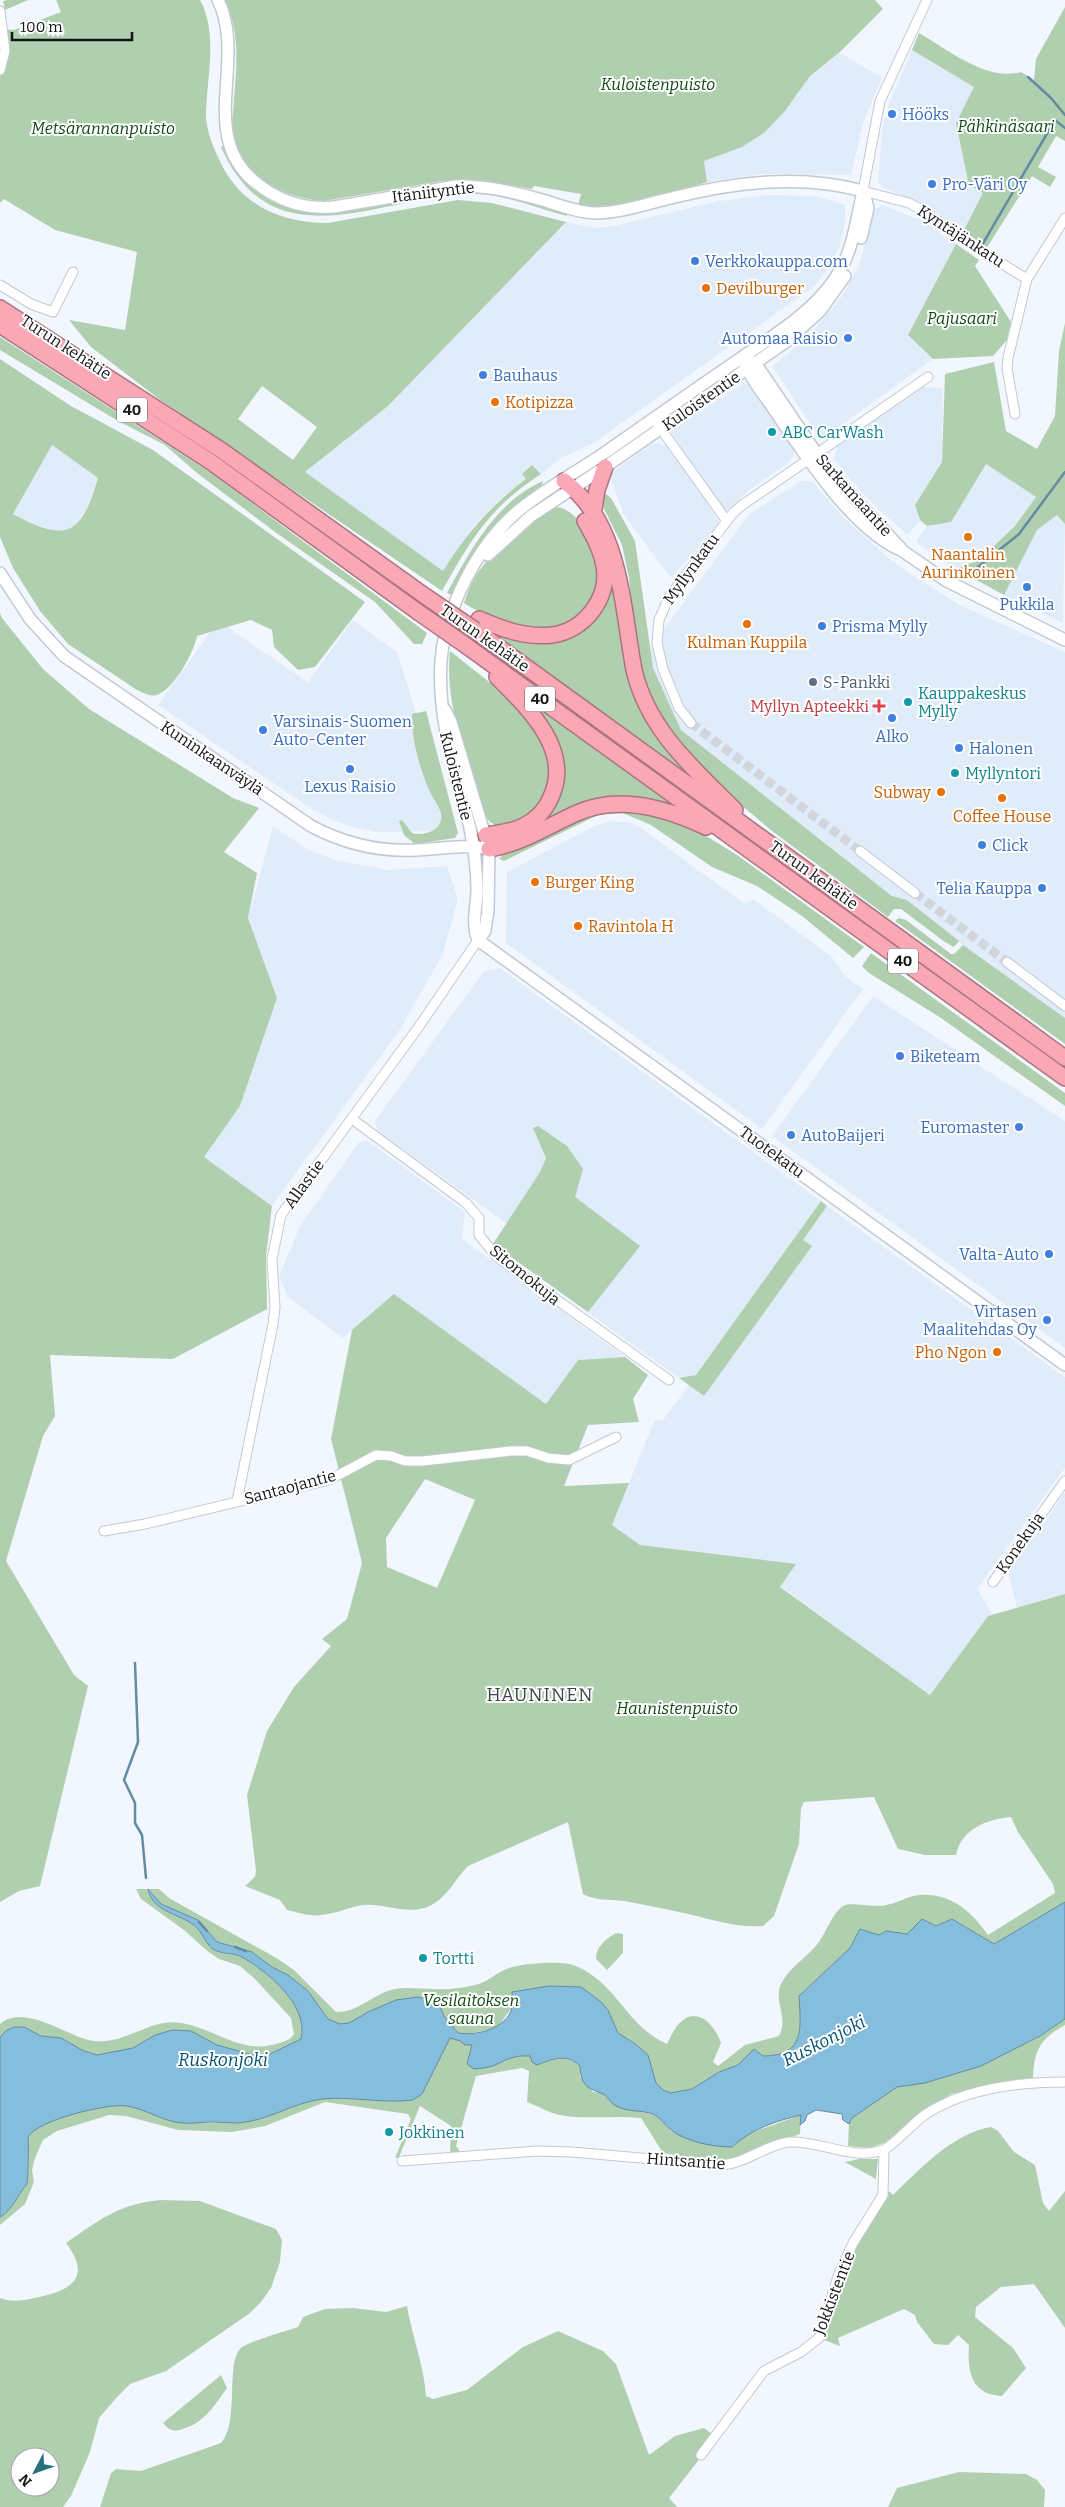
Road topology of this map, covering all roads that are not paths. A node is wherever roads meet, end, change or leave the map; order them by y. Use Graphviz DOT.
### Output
graph roads {
  1 [pos="218,0"];
  2 [pos="927,0"];
  3 [pos="0,11"];
  4 [pos="0,70"];
  5 [pos="863,191"];
  6 [pos="1065,218"];
  7 [pos="73,272"];
  8 [pos="1027,278"];
  9 [pos="0,285"];
  10 [pos="0,308"];
  11 [pos="0,326"];
  12 [pos="743,356"];
  13 [pos="751,366"];
  14 [pos="928,377"];
  15 [pos="1016,414"];
  16 [pos="654,419"];
  17 [pos="661,428"];
  18 [pos="812,456"];
  19 [pos="605,467"];
  20 [pos="568,488"];
  21 [pos="593,515"];
  22 [pos="726,521"];
  23 [pos="0,573"];
  24 [pos="477,625"];
  25 [pos="1065,640"];
  26 [pos="468,647"];
  27 [pos="442,705"];
  28 [pos="691,723"];
  29 [pos="487,842"];
  30 [pos="741,844"];
  31 [pos="473,846"];
  32 [pos="772,846"];
  33 [pos="860,851"];
  34 [pos="915,893"];
  35 [pos="478,940"];
  36 [pos="1007,962"];
  37 [pos="1065,1006"];
  38 [pos="1065,1058"];
  39 [pos="1065,1078"];
  40 [pos="352,1120"];
  41 [pos="1065,1365"];
  42 [pos="669,1380"];
  43 [pos="616,1437"];
  44 [pos="1065,1480"];
  45 [pos="237,1502"];
  46 [pos="104,1531"];
  47 [pos="993,1582"];
  48 [pos="1065,2082"];
  49 [pos="884,2150"];
  50 [pos="402,2161"];
  51 [pos="701,2454"];
  1 -- 5 [label="street, Itäniityntie"];
  2 -- 5 [label="street, Kuloistentie"];
  3 -- 4 [label="street"];
  5 -- 8 [label="street, Kyntäjänkatu"];
  5 -- 12 [label="street, Kuloistentie"];
  5 -- 13 [label="street, Kuloistentie"];
  6 -- 8 [label="street"];
  7 -- 9 [label="street"];
  8 -- 15 [label="street"];
  10 -- 24 [label="highway, Turun kehätie / 40, bridge"];
  11 -- 26 [label="highway, Turun kehätie / 40, bridge"];
  12 -- 13 [label="street, Sarkamaantie"];
  12 -- 16 [label="street, Kuloistentie"];
  13 -- 17 [label="street, Kuloistentie"];
  13 -- 18 [label="street, Sarkamaantie"];
  14 -- 18 [label="street, Myllynkatu"];
  16 -- 17 [label="street"];
  16 -- 20 [label="street, Kuloistentie"];
  17 -- 19 [label="street, Kuloistentie"];
  17 -- 22 [label="street"];
  18 -- 22 [label="street, Myllynkatu"];
  18 -- 25 [label="street, Sarkamaantie"];
  19 -- 20 [label="street, Kuloistentie"];
  19 -- 21 [label="highway"];
  20 -- 21 [label="highway"];
  20 -- 24 [label="highway"];
  20 -- 27 [label="street, Kuloistentie"];
  21 -- 32 [label="highway"];
  22 -- 28 [label="street, Myllynkatu"];
  23 -- 31 [label="street, Kuninkaanväylä"];
  24 -- 32 [label="highway, Turun kehätie / 40"];
  26 -- 29 [label="highway"];
  26 -- 30 [label="highway, Turun kehätie / 40"];
  27 -- 29 [label="street, Kuloistentie"];
  27 -- 31 [label="street, Kuloistentie"];
  29 -- 30 [label="highway"];
  29 -- 31 [label="street, Kuninkaanväylä"];
  29 -- 35 [label="street, Allastie"];
  30 -- 39 [label="highway, Turun kehätie / 40"];
  31 -- 35 [label="street"];
  32 -- 38 [label="highway, Turun kehätie / 40"];
  33 -- 34 [label="street"];
  35 -- 40 [label="street, Allastie"];
  35 -- 41 [label="street, Tuotekatu"];
  36 -- 37 [label="street"];
  40 -- 42 [label="street, Sitomokuja"];
  40 -- 45 [label="street, Allastie"];
  43 -- 45 [label="street, Santaojantie"];
  44 -- 47 [label="street, Konekuja"];
  45 -- 46 [label="street, Santaojantie"];
  48 -- 49 [label="street"];
  49 -- 50 [label="street, Hintsantie"];
  49 -- 51 [label="street, Jokkistentie"];
}
